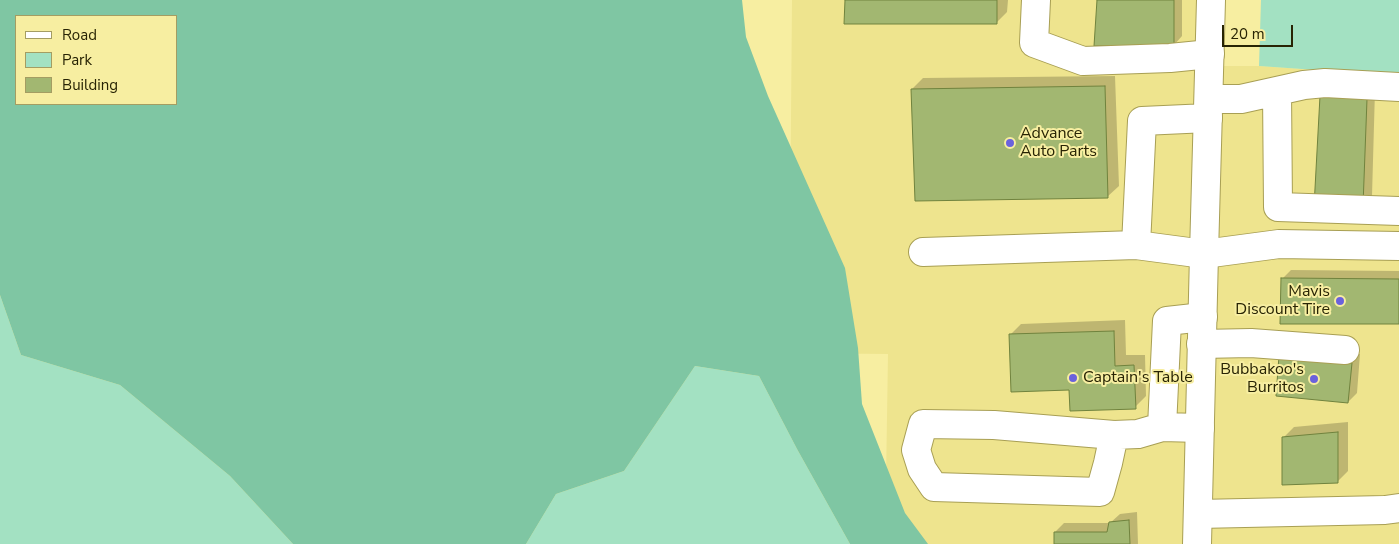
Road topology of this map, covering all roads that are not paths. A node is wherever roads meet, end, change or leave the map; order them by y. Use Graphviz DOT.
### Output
graph roads {
  1 [pos="1036,0"];
  2 [pos="1212,0"];
  3 [pos="1210,54"];
  4 [pos="1399,87"];
  5 [pos="1277,91"];
  6 [pos="1208,109"];
  7 [pos="1399,211"];
  8 [pos="1136,245"];
  9 [pos="1399,246"];
  10 [pos="923,252"];
  11 [pos="1204,254"];
  12 [pos="1203,317"];
  13 [pos="1201,344"];
  14 [pos="1345,350"];
  15 [pos="1162,427"];
  16 [pos="1200,428"];
  17 [pos="1114,435"];
  18 [pos="1399,508"];
  19 [pos="1198,514"];
  20 [pos="1197,544"];
  1 -- 3 [label="main road"];
  2 -- 3 [label="main road"];
  3 -- 6 [label="main road"];
  4 -- 5 [label="main road"];
  5 -- 6 [label="main road"];
  5 -- 7 [label="main road"];
  6 -- 8 [label="main road"];
  6 -- 11 [label="main road"];
  8 -- 10 [label="main road"];
  8 -- 11 [label="main road"];
  9 -- 11 [label="main road"];
  11 -- 12 [label="main road"];
  12 -- 13 [label="main road"];
  12 -- 15 [label="main road"];
  13 -- 14 [label="main road"];
  13 -- 16 [label="main road"];
  15 -- 16 [label="main road"];
  15 -- 17 [label="main road"];
  16 -- 19 [label="main road"];
  17 -- 17 [label="main road"];
  18 -- 19 [label="main road"];
  19 -- 20 [label="main road"];
}
